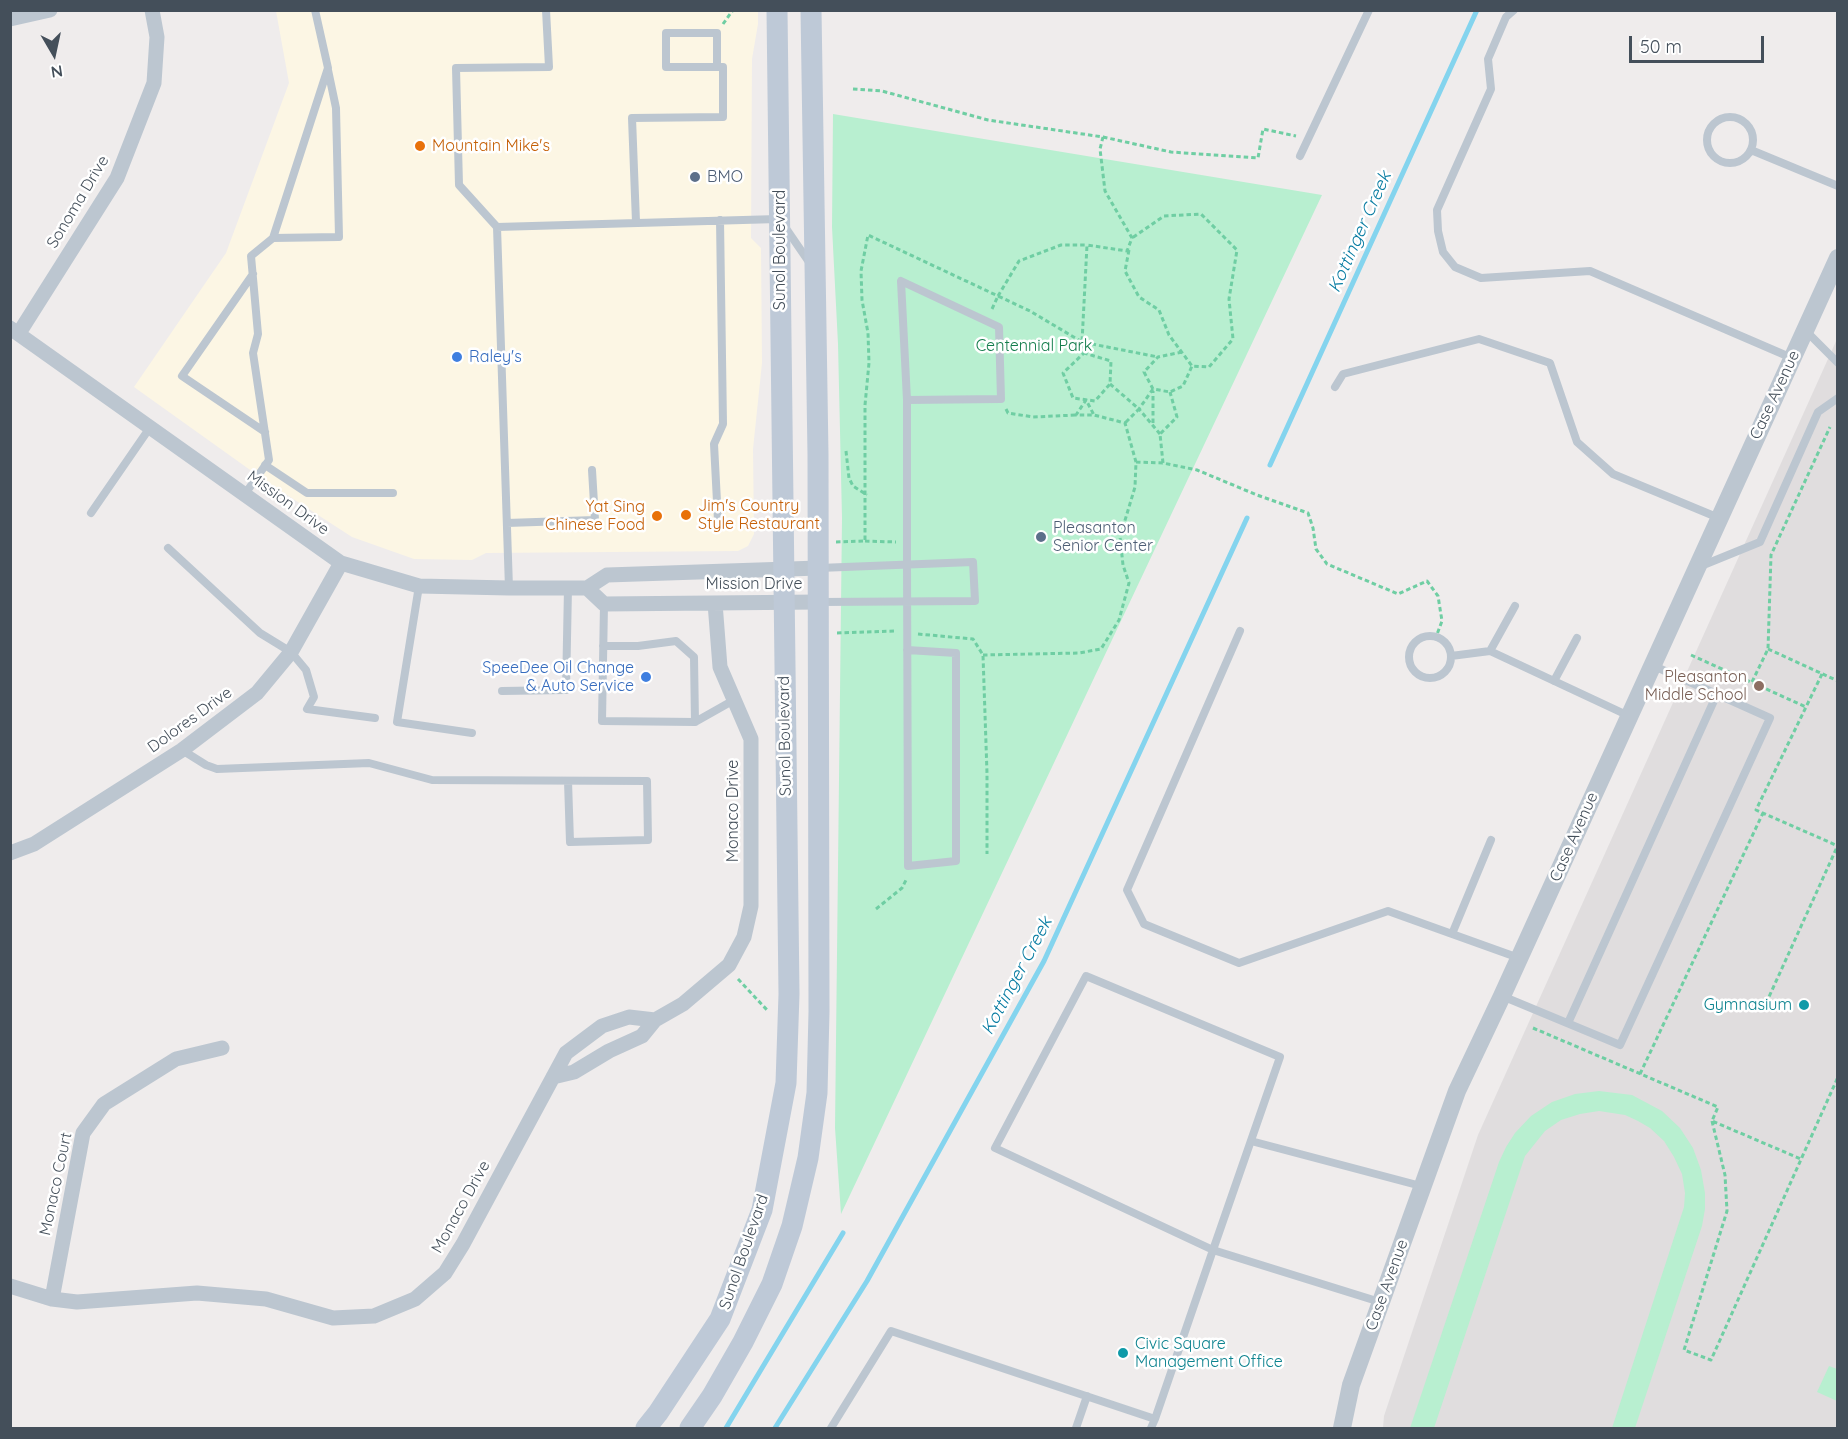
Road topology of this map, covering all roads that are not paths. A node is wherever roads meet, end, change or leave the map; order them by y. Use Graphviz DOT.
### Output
graph roads {
  1 [pos="50,10"];
  2 [pos="152,10"];
  3 [pos="315,10"];
  4 [pos="546,10"];
  5 [pos="777,10"];
  6 [pos="811,10"];
  7 [pos="1370,10"];
  8 [pos="1514,10"];
  9 [pos="10,18"];
  10 [pos="717,67"];
  11 [pos="328,68"];
  12 [pos="1751,150"];
  13 [pos="1300,156"];
  14 [pos="1838,186"];
  15 [pos="780,219"];
  16 [pos="720,220"];
  17 [pos="636,222"];
  18 [pos="497,227"];
  19 [pos="273,238"];
  20 [pos="1837,258"];
  21 [pos="815,270"];
  22 [pos="253,274"];
  23 [pos="1805,330"];
  24 [pos="15,331"];
  25 [pos="1792,358"];
  26 [pos="1838,363"];
  27 [pos="1335,387"];
  28 [pos="1838,398"];
  29 [pos="907,400"];
  30 [pos="151,426"];
  31 [pos="265,432"];
  32 [pos="265,465"];
  33 [pos="592,470"];
  34 [pos="393,493"];
  35 [pos="245,494"];
  36 [pos="91,513"];
  37 [pos="1719,518"];
  38 [pos="718,521"];
  39 [pos="507,523"];
  40 [pos="168,548"];
  41 [pos="341,563"];
  42 [pos="907,564"];
  43 [pos="819,568"];
  44 [pos="1696,568"];
  45 [pos="783,569"];
  46 [pos="419,586"];
  47 [pos="509,588"];
  48 [pos="568,588"];
  49 [pos="587,588"];
  50 [pos="907,601"];
  51 [pos="784,602"];
  52 [pos="819,602"];
  53 [pos="715,603"];
  54 [pos="604,604"];
  55 [pos="1515,606"];
  56 [pos="1240,631"];
  57 [pos="1576,638"];
  58 [pos="603,646"];
  59 [pos="907,650"];
  60 [pos="1490,651"];
  61 [pos="291,652"];
  62 [pos="1451,656"];
  63 [pos="1652,665"];
  64 [pos="1554,681"];
  65 [pos="502,691"];
  66 [pos="1717,694"];
  67 [pos="734,700"];
  68 [pos="1629,716"];
  69 [pos="375,718"];
  70 [pos="695,722"];
  71 [pos="472,733"];
  72 [pos="182,750"];
  73 [pos="568,781"];
  74 [pos="1491,840"];
  75 [pos="10,853"];
  76 [pos="1452,933"];
  77 [pos="1520,958"];
  78 [pos="1502,996"];
  79 [pos="655,1020"];
  80 [pos="1568,1023"];
  81 [pos="222,1048"];
  82 [pos="553,1077"];
  83 [pos="1251,1141"];
  84 [pos="1423,1187"];
  85 [pos="1213,1250"];
  86 [pos="10,1286"];
  87 [pos="52,1299"];
  88 [pos="1382,1302"];
  89 [pos="1087,1396"];
  90 [pos="1155,1419"];
  91 [pos="646,1428"];
  92 [pos="690,1428"];
  93 [pos="831,1428"];
  94 [pos="1076,1428"];
  95 [pos="1151,1428"];
  96 [pos="1342,1428"];
  1 -- 9 [label="street"];
  2 -- 24 [label="street, Sonoma Drive"];
  3 -- 11 [label="lane"];
  4 -- 18 [label="lane"];
  5 -- 15 [label="main road, Sunol Boulevard"];
  6 -- 21 [label="main road, Sunol Boulevard"];
  7 -- 13 [label="lane"];
  8 -- 25 [label="lane"];
  10 -- 10 [label="lane"];
  10 -- 17 [label="lane"];
  11 -- 19 [label="lane"];
  11 -- 19 [label="lane"];
  12 -- 12 [label="lane"];
  12 -- 14 [label="lane"];
  15 -- 16 [label="lane"];
  15 -- 21 [label="lane"];
  15 -- 45 [label="main road, Sunol Boulevard"];
  16 -- 17 [label="lane"];
  16 -- 38 [label="lane"];
  17 -- 18 [label="lane"];
  18 -- 39 [label="lane"];
  19 -- 22 [label="lane"];
  20 -- 23 [label="street, Case Avenue"];
  21 -- 43 [label="main road, Sunol Boulevard"];
  22 -- 31 [label="lane"];
  22 -- 31 [label="lane"];
  23 -- 25 [label="street, Case Avenue"];
  23 -- 26 [label="lane"];
  24 -- 30 [label="street, Mission Drive"];
  25 -- 37 [label="street, Case Avenue"];
  27 -- 37 [label="lane"];
  28 -- 44 [label="lane"];
  29 -- 29 [label="lane"];
  29 -- 42 [label="lane"];
  30 -- 35 [label="street, Mission Drive"];
  30 -- 36 [label="lane"];
  31 -- 32 [label="lane"];
  32 -- 34 [label="lane"];
  32 -- 35 [label="lane"];
  33 -- 39 [label="lane"];
  35 -- 41 [label="street, Mission Drive"];
  37 -- 44 [label="street, Case Avenue"];
  39 -- 47 [label="lane"];
  40 -- 61 [label="lane"];
  41 -- 46 [label="street, Mission Drive"];
  41 -- 61 [label="street, Dolores Drive"];
  42 -- 43 [label="lane"];
  42 -- 50 [label="lane"];
  42 -- 50 [label="lane"];
  43 -- 45 [label="street, Mission Drive"];
  43 -- 52 [label="main road, Sunol Boulevard"];
  44 -- 63 [label="street, Case Avenue"];
  45 -- 49 [label="street, Mission Drive"];
  45 -- 51 [label="main road, Sunol Boulevard"];
  46 -- 47 [label="street, Mission Drive"];
  46 -- 71 [label="lane"];
  47 -- 48 [label="street, Mission Drive"];
  48 -- 49 [label="street, Mission Drive"];
  48 -- 65 [label="lane"];
  49 -- 54 [label="street"];
  50 -- 52 [label="lane"];
  50 -- 59 [label="lane"];
  51 -- 52 [label="street, Mission Drive"];
  51 -- 53 [label="street, Mission Drive"];
  51 -- 91 [label="main road, Sunol Boulevard"];
  52 -- 92 [label="main road, Sunol Boulevard"];
  53 -- 54 [label="street, Mission Drive"];
  53 -- 67 [label="street, Monaco Drive"];
  54 -- 58 [label="lane"];
  55 -- 60 [label="lane"];
  56 -- 76 [label="lane"];
  57 -- 64 [label="lane"];
  58 -- 70 [label="lane"];
  58 -- 70 [label="lane"];
  59 -- 59 [label="lane"];
  60 -- 62 [label="lane"];
  60 -- 64 [label="lane"];
  61 -- 69 [label="lane"];
  61 -- 72 [label="street, Dolores Drive"];
  62 -- 62 [label="lane"];
  63 -- 66 [label="lane"];
  63 -- 68 [label="street, Case Avenue"];
  64 -- 68 [label="lane"];
  66 -- 80 [label="lane"];
  66 -- 80 [label="lane"];
  67 -- 70 [label="lane"];
  67 -- 79 [label="street, Monaco Drive"];
  68 -- 77 [label="street, Case Avenue"];
  72 -- 73 [label="lane"];
  72 -- 75 [label="street, Dolores Drive"];
  73 -- 73 [label="lane"];
  74 -- 76 [label="lane"];
  76 -- 77 [label="lane"];
  77 -- 78 [label="street, Case Avenue"];
  78 -- 80 [label="lane"];
  78 -- 84 [label="street, Case Avenue"];
  79 -- 82 [label="street, Monaco Drive"];
  79 -- 82 [label="street, Monaco Drive"];
  81 -- 87 [label="street, Monaco Court"];
  82 -- 87 [label="street, Monaco Drive"];
  83 -- 84 [label="lane"];
  83 -- 85 [label="lane"];
  83 -- 85 [label="lane"];
  84 -- 88 [label="street, Case Avenue"];
  85 -- 88 [label="lane"];
  85 -- 90 [label="lane"];
  86 -- 87 [label="street, Monaco Drive"];
  88 -- 96 [label="street, Case Avenue"];
  89 -- 90 [label="lane"];
  89 -- 93 [label="lane"];
  89 -- 94 [label="lane"];
  90 -- 95 [label="lane"];
}
